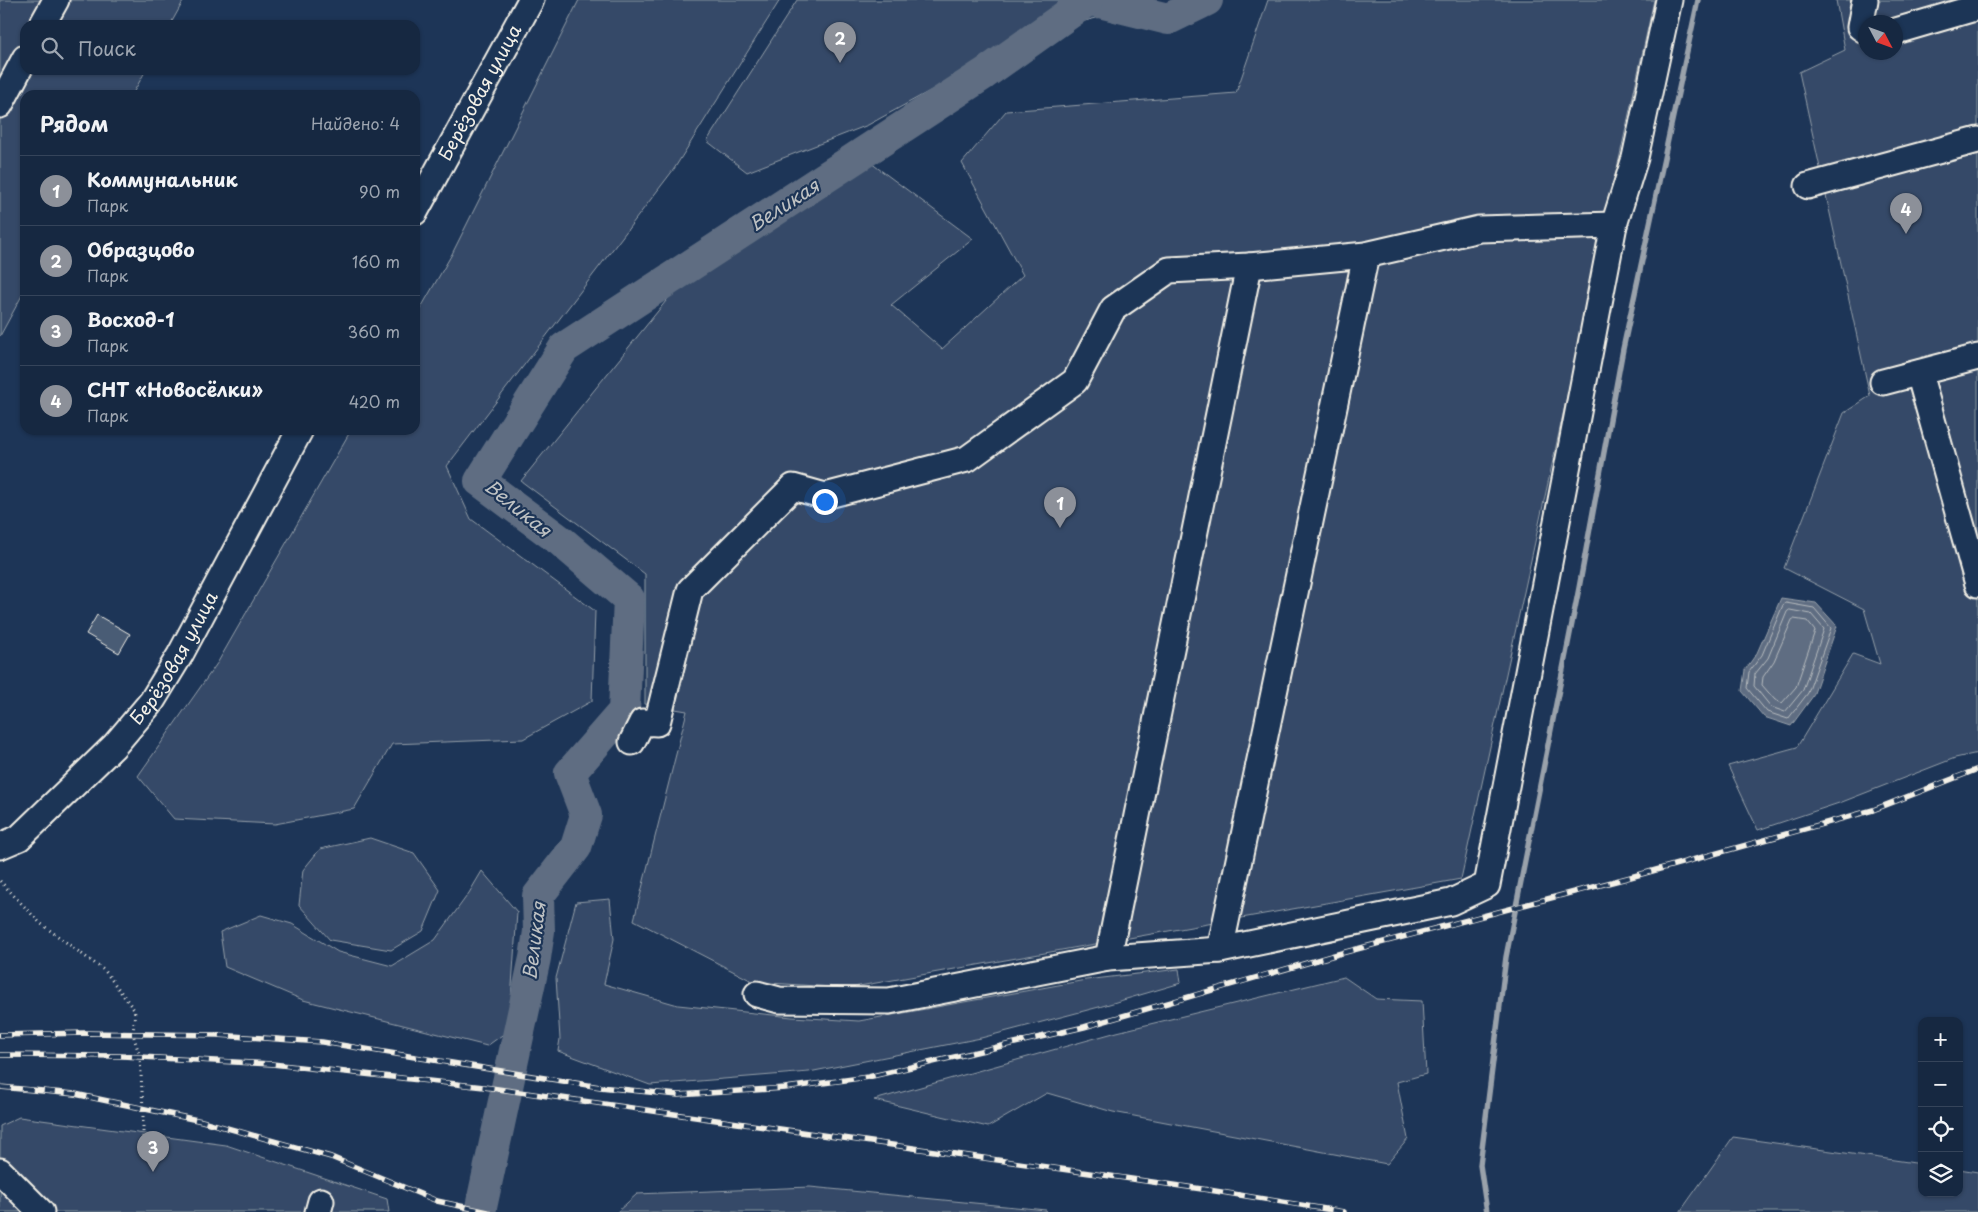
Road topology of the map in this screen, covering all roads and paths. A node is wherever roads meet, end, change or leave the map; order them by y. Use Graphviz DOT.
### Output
graph roads {
  1 [pos="56,0"];
  2 [pos="531,0"];
  3 [pos="1668,0"];
  4 [pos="1865,0"];
  5 [pos="1978,7"];
  6 [pos="1862,15"];
  7 [pos="45,20"];
  8 [pos="1903,29"];
  9 [pos="20,68"];
  10 [pos="0,106"];
  11 [pos="1978,140"];
  12 [pos="1808,186"];
  13 [pos="420,203"];
  14 [pos="1614,225"];
  15 [pos="1366,255"];
  16 [pos="1249,266"];
  17 [pos="1978,357"];
  18 [pos="1919,373"];
  19 [pos="1883,382"];
  20 [pos="297,435"];
  21 [pos="1978,584"];
  22 [pos="632,742"];
  23 [pos="0,846"];
  24 [pos="0,881"];
  25 [pos="1220,950"];
  26 [pos="1108,958"];
  27 [pos="757,994"];
  28 [pos="143,1144"];
  29 [pos="0,1171"];
  30 [pos="40,1212"];
  1 -- 7 [label="street"];
  2 -- 13 [label="street, Берёзовая улица"];
  3 -- 14 [label="street"];
  4 -- 6 [label="street"];
  5 -- 8 [label="street"];
  9 -- 10 [label="street"];
  11 -- 12 [label="street"];
  14 -- 15 [label="street"];
  14 -- 25 [label="street"];
  15 -- 16 [label="street"];
  15 -- 25 [label="street"];
  16 -- 22 [label="street"];
  16 -- 26 [label="street"];
  17 -- 18 [label="street"];
  18 -- 19 [label="street"];
  18 -- 21 [label="street"];
  20 -- 23 [label="street, Берёзовая улица"];
  24 -- 28 [label="path"];
  25 -- 26 [label="street"];
  26 -- 27 [label="street"];
  29 -- 30 [label="street"];
}
